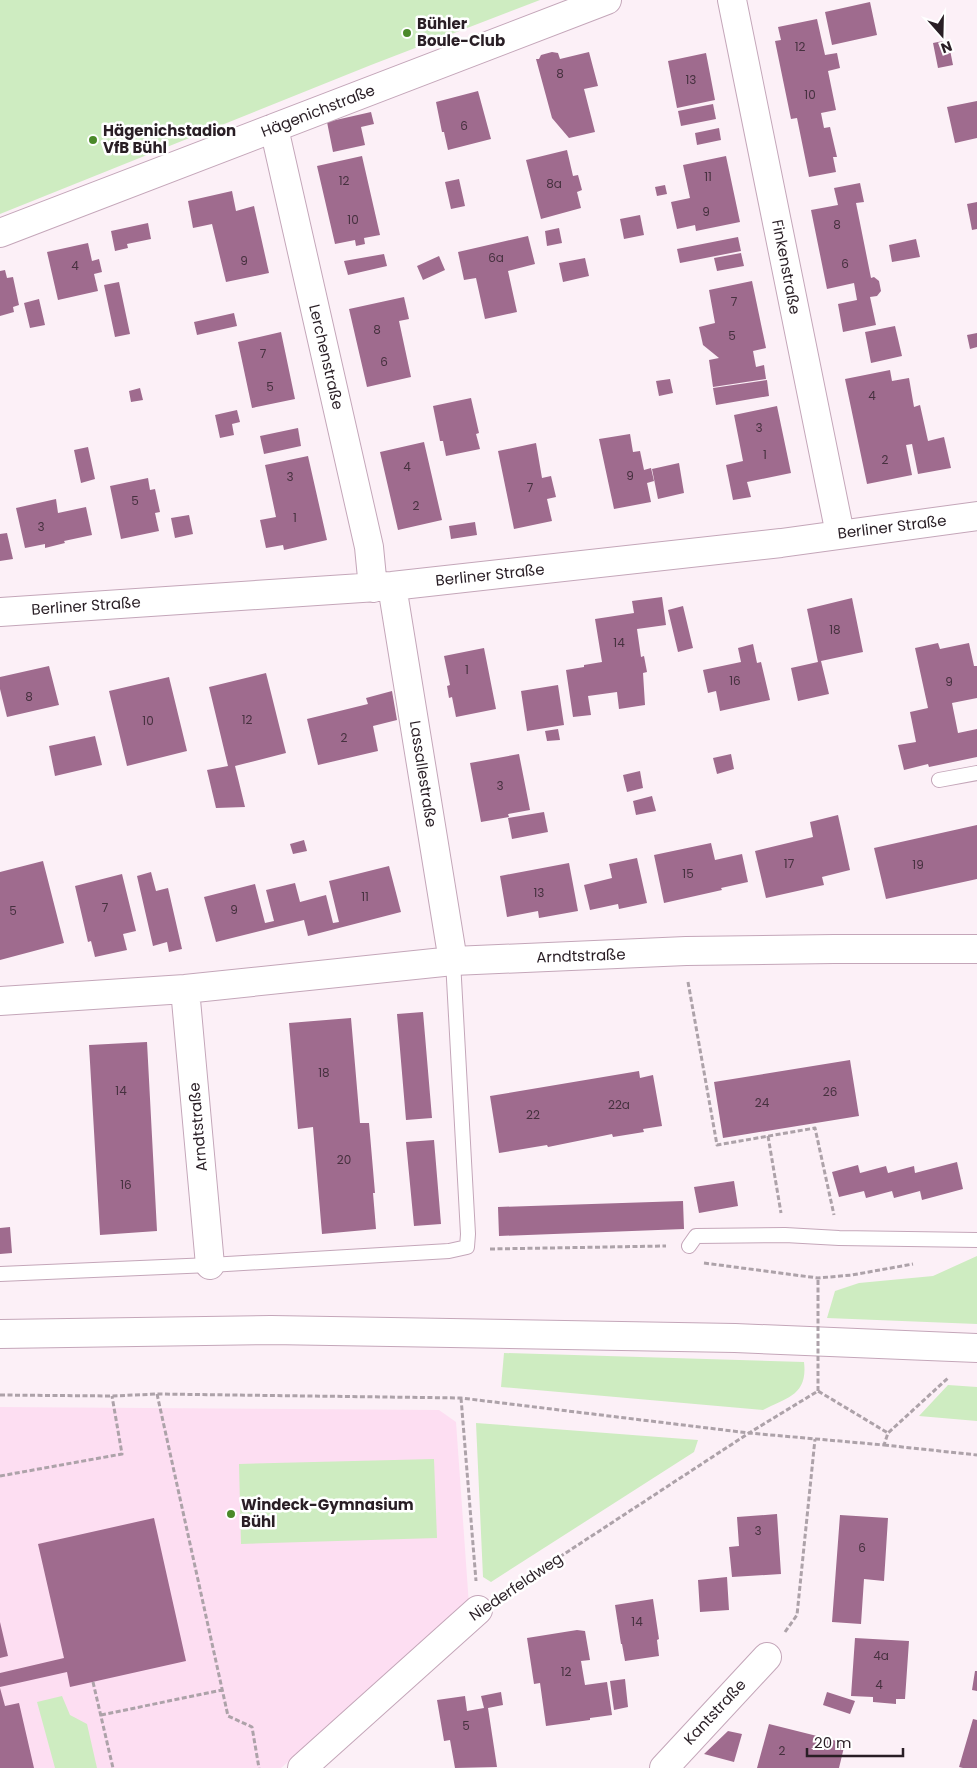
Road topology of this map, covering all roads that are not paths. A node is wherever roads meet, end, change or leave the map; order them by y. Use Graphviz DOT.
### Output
graph roads {
  1 [pos="607,0"];
  2 [pos="732,0"];
  3 [pos="274,128"];
  4 [pos="0,232"];
  5 [pos="977,516"];
  6 [pos="840,534"];
  7 [pos="382,587"];
  8 [pos="0,612"];
  9 [pos="977,772"];
  10 [pos="939,780"];
  11 [pos="977,949"];
  12 [pos="454,961"];
  13 [pos="185,988"];
  14 [pos="0,1001"];
  15 [pos="977,1240"];
  16 [pos="689,1246"];
  17 [pos="210,1265"];
  18 [pos="0,1274"];
  19 [pos="0,1334"];
  20 [pos="977,1348"];
  21 [pos="478,1610"];
  22 [pos="767,1657"];
  23 [pos="302,1768"];
  24 [pos="664,1768"];
  1 -- 3 [label="street, Hägenichstraße"];
  2 -- 6 [label="street, Finkenstraße"];
  3 -- 4 [label="street, Hägenichstraße"];
  3 -- 7 [label="street, Lerchenstraße"];
  5 -- 6 [label="street, Berliner Straße"];
  6 -- 7 [label="street, Berliner Straße"];
  7 -- 8 [label="street, Berliner Straße"];
  7 -- 12 [label="street, Lassallestraße"];
  9 -- 10 [label="lane"];
  11 -- 12 [label="street, Arndtstraße"];
  12 -- 13 [label="street, Arndtstraße"];
  12 -- 17 [label="lane"];
  13 -- 14 [label="street, Arndtstraße"];
  13 -- 17 [label="street, Arndtstraße"];
  15 -- 16 [label="lane"];
  17 -- 18 [label="lane"];
  19 -- 20 [label="street"];
  21 -- 23 [label="street, Niederfeldweg"];
  22 -- 24 [label="street, Kantstraße"];
}
